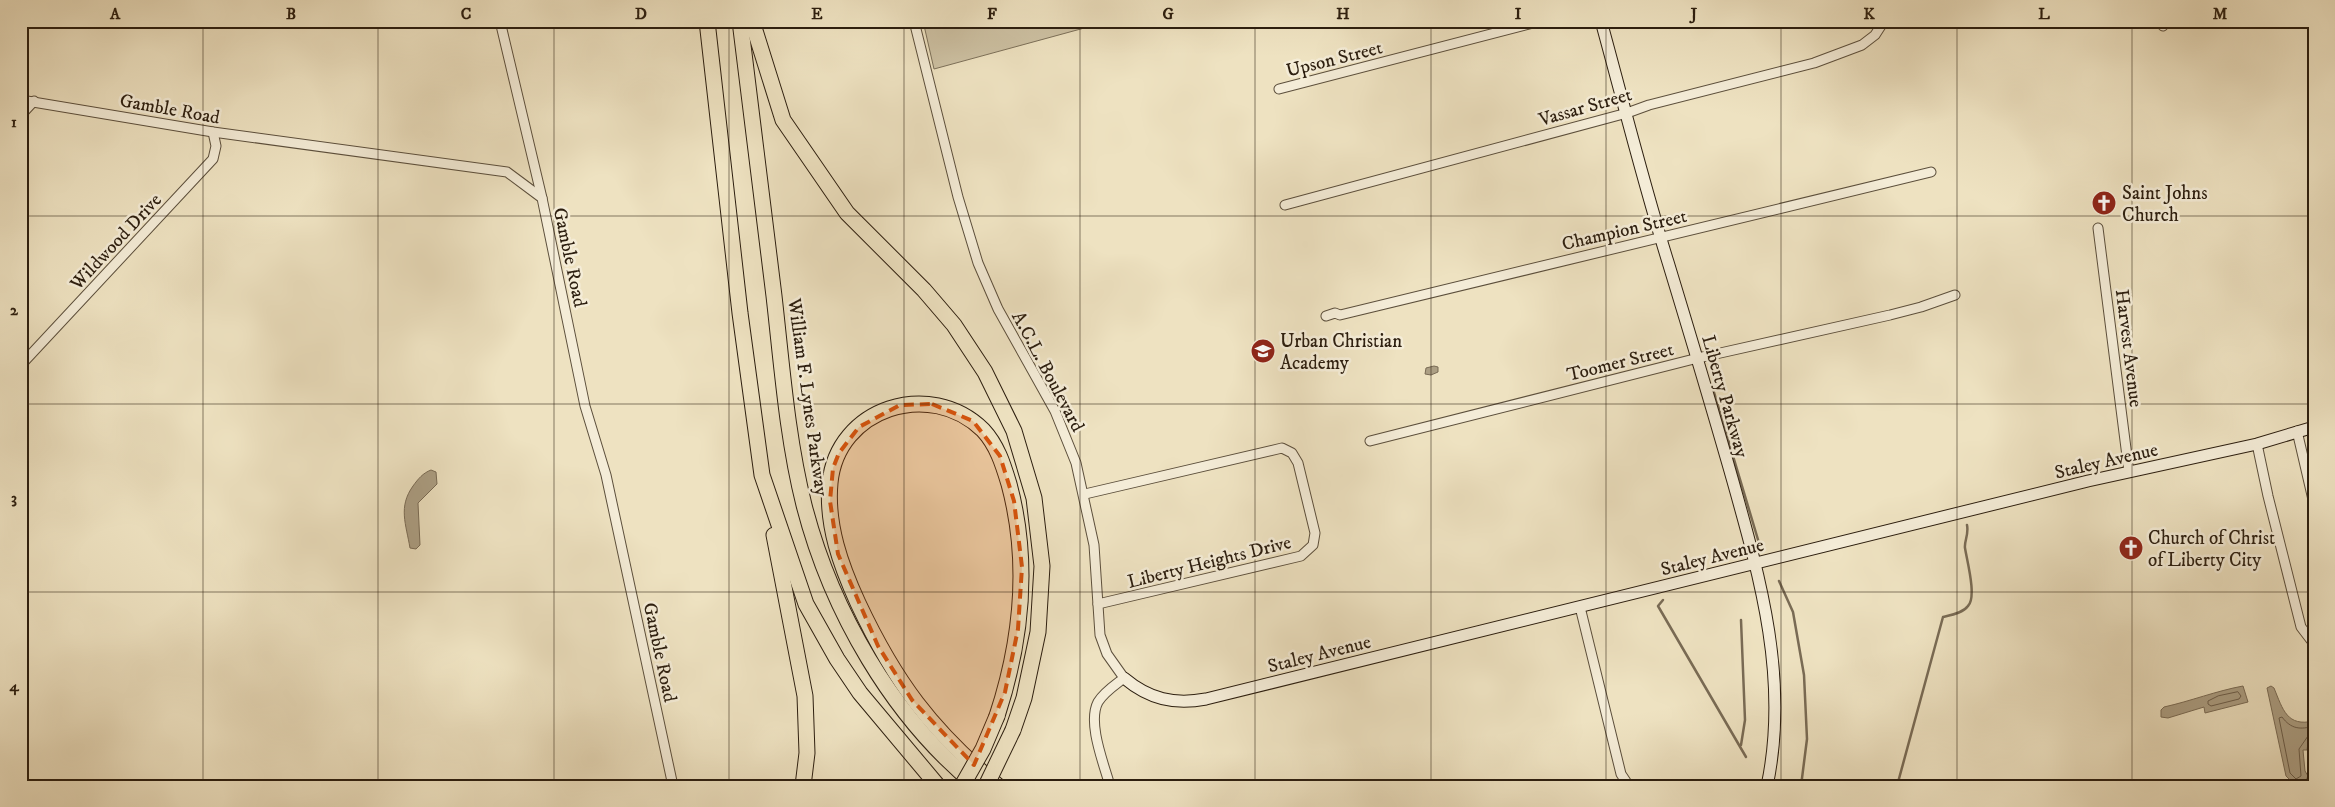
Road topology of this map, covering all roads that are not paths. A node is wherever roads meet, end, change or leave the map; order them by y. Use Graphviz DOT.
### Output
graph roads {
  1 [pos="500,21"];
  2 [pos="707,21"];
  3 [pos="740,21"];
  4 [pos="752,21"];
  5 [pos="914,21"];
  6 [pos="1541,21"];
  7 [pos="1601,21"];
  8 [pos="1884,21"];
  9 [pos="1279,89"];
  10 [pos="21,100"];
  11 [pos="34,102"];
  12 [pos="1627,113"];
  13 [pos="21,115"];
  14 [pos="213,132"];
  15 [pos="1931,172"];
  16 [pos="542,198"];
  17 [pos="1285,205"];
  18 [pos="2098,228"];
  19 [pos="1660,237"];
  20 [pos="1955,295"];
  21 [pos="1326,316"];
  22 [pos="1698,358"];
  23 [pos="21,366"];
  24 [pos="2314,427"];
  25 [pos="2297,431"];
  26 [pos="1370,441"];
  27 [pos="2257,444"];
  28 [pos="2129,472"];
  29 [pos="762,475"];
  30 [pos="1084,494"];
  31 [pos="2314,504"];
  32 [pos="1756,563"];
  33 [pos="1098,604"];
  34 [pos="1580,607"];
  35 [pos="2314,644"];
  36 [pos="1124,678"];
  37 [pos="673,786"];
  38 [pos="803,786"];
  39 [pos="938,786"];
  40 [pos="962,786"];
  41 [pos="977,786"];
  42 [pos="986,786"];
  43 [pos="998,786"];
  44 [pos="1110,786"];
  45 [pos="1629,786"];
  46 [pos="1767,786"];
  1 -- 16 [label="street"];
  2 -- 29 [label="highway"];
  3 -- 41 [label="highway, William F. Lynes Parkway"];
  4 -- 42 [label="highway, bridge"];
  5 -- 30 [label="street, A.C.L. Boulevard"];
  6 -- 9 [label="street, Upson Street"];
  7 -- 12 [label="street, Liberty Parkway"];
  8 -- 12 [label="street, Vassar Street"];
  10 -- 11 [label="street, Gamble Road"];
  11 -- 13 [label="street"];
  11 -- 14 [label="street, Gamble Road"];
  12 -- 17 [label="street, Vassar Street"];
  12 -- 19 [label="street, Liberty Parkway"];
  14 -- 16 [label="street, Gamble Road"];
  14 -- 23 [label="street, Wildwood Drive"];
  15 -- 19 [label="street, Champion Street"];
  16 -- 37 [label="street, Gamble Road"];
  18 -- 28 [label="street, Harvest Avenue"];
  19 -- 21 [label="street, Champion Street"];
  19 -- 22 [label="street, Liberty Parkway"];
  20 -- 22 [label="street, Toomer Street"];
  22 -- 26 [label="street, Toomer Street"];
  22 -- 32 [label="street, Liberty Parkway"];
  24 -- 25 [label="street, Staley Avenue"];
  25 -- 27 [label="street, Staley Avenue"];
  25 -- 31 [label="street"];
  27 -- 28 [label="street, Staley Avenue"];
  27 -- 35 [label="street"];
  28 -- 32 [label="street, Staley Avenue"];
  29 -- 38 [label="highway"];
  29 -- 39 [label="highway"];
  30 -- 33 [label="street, A.C.L. Boulevard"];
  30 -- 33 [label="street, Liberty Heights Drive"];
  32 -- 34 [label="street, Staley Avenue"];
  32 -- 46 [label="street, Liberty Parkway"];
  33 -- 36 [label="street, A.C.L. Boulevard"];
  34 -- 36 [label="street, Staley Avenue"];
  34 -- 45 [label="street"];
  36 -- 44 [label="street"];
  40 -- 43 [label="highway, bridge"];
}
